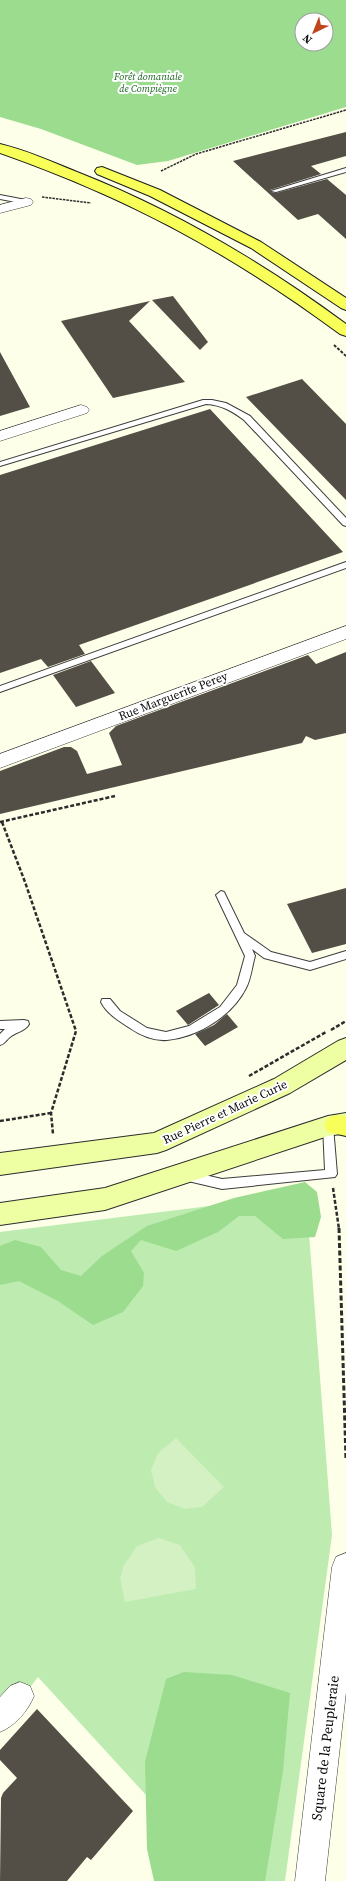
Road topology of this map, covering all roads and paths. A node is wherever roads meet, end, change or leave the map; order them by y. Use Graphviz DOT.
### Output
graph roads {
  1 [pos="346,110"];
  2 [pos="0,134"];
  3 [pos="0,148"];
  4 [pos="59,154"];
  5 [pos="88,166"];
  6 [pos="346,170"];
  7 [pos="162,171"];
  8 [pos="274,190"];
  9 [pos="0,197"];
  10 [pos="32,200"];
  11 [pos="97,206"];
  12 [pos="0,209"];
  13 [pos="346,305"];
  14 [pos="346,331"];
  15 [pos="331,342"];
  16 [pos="346,356"];
  17 [pos="81,410"];
  18 [pos="0,436"];
  19 [pos="0,464"];
  20 [pos="346,524"];
  21 [pos="346,565"];
  22 [pos="346,632"];
  23 [pos="0,689"];
  24 [pos="0,761"];
  25 [pos="115,796"];
  26 [pos="1,822"];
  27 [pos="221,895"];
  28 [pos="240,936"];
  29 [pos="346,955"];
  30 [pos="106,1002"];
  31 [pos="346,1021"];
  32 [pos="0,1025"];
  33 [pos="0,1041"];
  34 [pos="346,1048"];
  35 [pos="244,1079"];
  36 [pos="51,1113"];
  37 [pos="0,1121"];
  38 [pos="339,1125"];
  39 [pos="55,1157"];
  40 [pos="0,1164"];
  41 [pos="182,1174"];
  42 [pos="331,1174"];
  43 [pos="0,1214"];
  44 [pos="346,1460"];
  45 [pos="346,1576"];
  46 [pos="341,1653"];
  47 [pos="20,1696"];
  48 [pos="0,1718"];
  49 [pos="310,1881"];
  1 -- 7 [label="path"];
  2 -- 4 [label="main road"];
  3 -- 14 [label="main road"];
  5 -- 13 [label="main road"];
  6 -- 8 [label="lane"];
  9 -- 10 [label="lane"];
  10 -- 11 [label="path"];
  10 -- 12 [label="street"];
  15 -- 16 [label="path"];
  17 -- 18 [label="street"];
  19 -- 20 [label="lane"];
  21 -- 23 [label="lane"];
  22 -- 24 [label="street, Rue Marguerite Perey"];
  25 -- 26 [label="path"];
  26 -- 36 [label="path"];
  27 -- 28 [label="lane"];
  28 -- 29 [label="lane"];
  28 -- 30 [label="lane"];
  31 -- 35 [label="path"];
  32 -- 33 [label="lane"];
  34 -- 39 [label="main road, Rue Pierre et Marie Curie"];
  36 -- 37 [label="path"];
  36 -- 39 [label="path"];
  38 -- 41 [label="main road"];
  38 -- 42 [label="lane"];
  39 -- 40 [label="main road, Rue Pierre et Marie Curie"];
  41 -- 42 [label="lane"];
  41 -- 43 [label="main road"];
  42 -- 44 [label="path"];
  45 -- 46 [label="street, Square de la Peupleraie"];
  46 -- 49 [label="street, Square de la Peupleraie"];
  47 -- 48 [label="street"];
}
